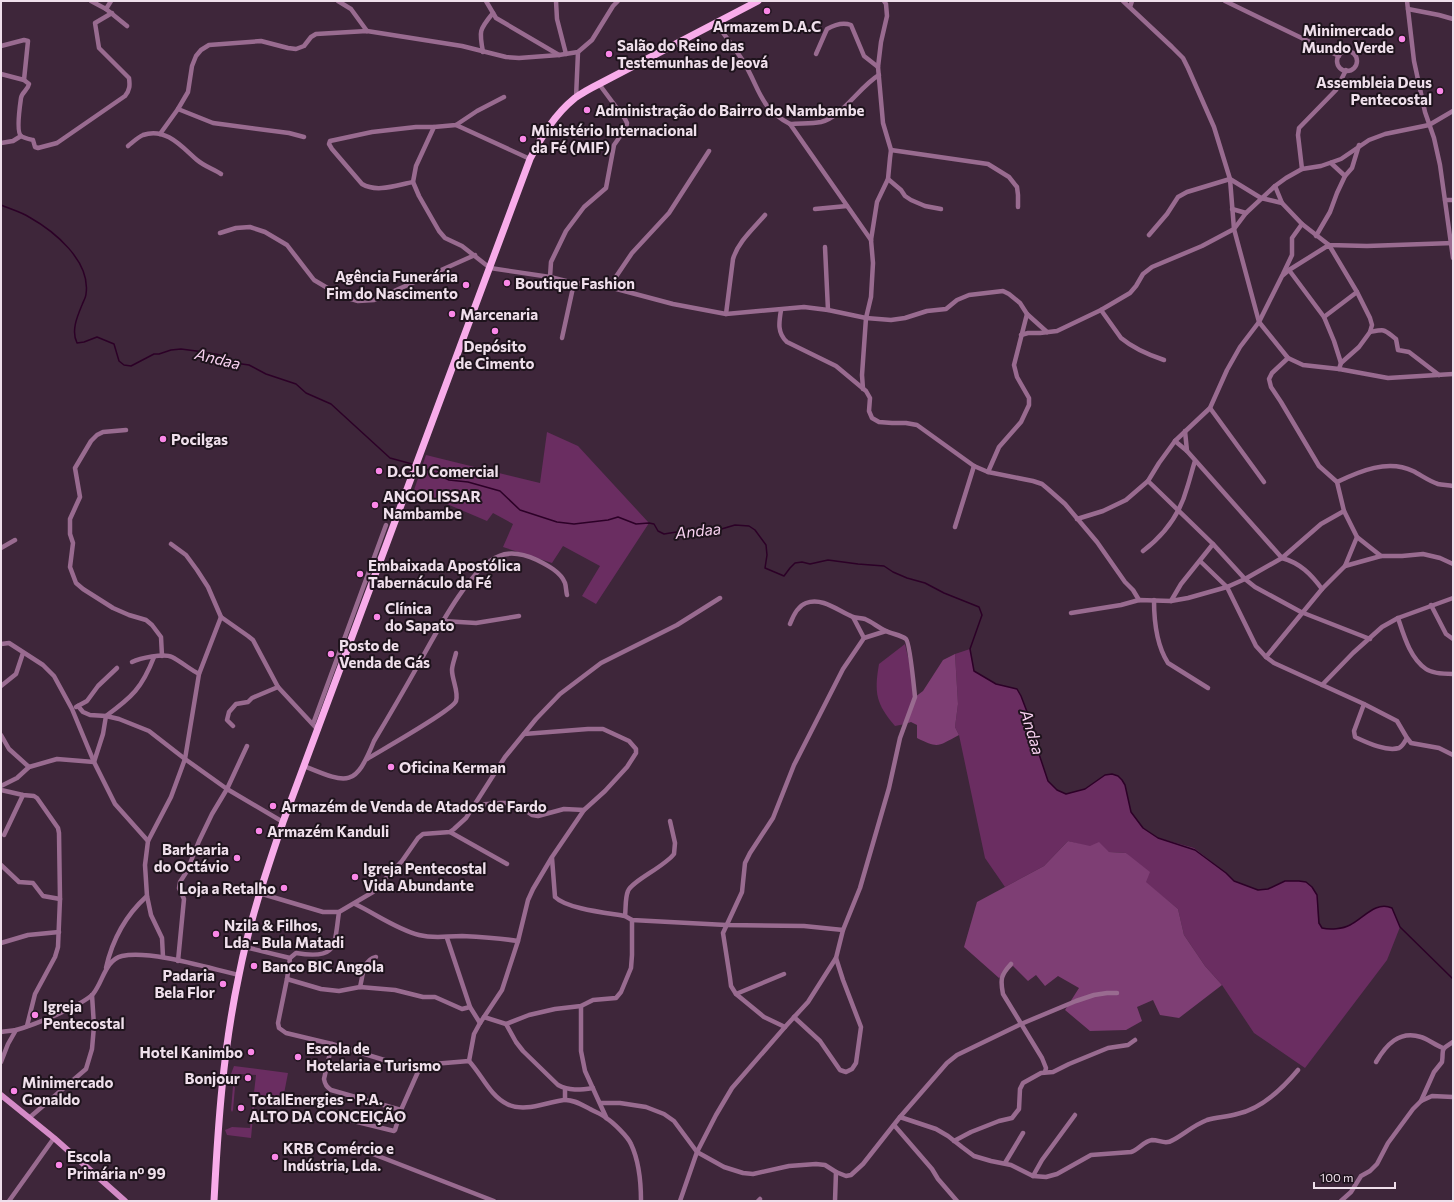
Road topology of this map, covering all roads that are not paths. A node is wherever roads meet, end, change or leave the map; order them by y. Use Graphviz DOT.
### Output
graph roads {
  1 [pos="91,1"];
  2 [pos="111,1"];
  3 [pos="338,1"];
  4 [pos="486,1"];
  5 [pos="556,1"];
  6 [pos="618,1"];
  7 [pos="758,1"];
  8 [pos="884,1"];
  9 [pos="1123,1"];
  10 [pos="1132,1"];
  11 [pos="1225,1"];
  12 [pos="1407,1"];
  13 [pos="1130,7"];
  14 [pos="106,9"];
  15 [pos="1408,9"];
  16 [pos="112,13"];
  17 [pos="493,13"];
  18 [pos="1453,19"];
  19 [pos="716,23"];
  20 [pos="127,26"];
  21 [pos="367,31"];
  22 [pos="1,46"];
  23 [pos="484,52"];
  24 [pos="578,52"];
  25 [pos="566,54"];
  26 [pos="816,54"];
  27 [pos="559,55"];
  28 [pos="1339,56"];
  29 [pos="878,67"];
  30 [pos="1346,70"];
  31 [pos="1,74"];
  32 [pos="879,75"];
  33 [pos="24,80"];
  34 [pos="599,84"];
  35 [pos="504,97"];
  36 [pos="576,98"];
  37 [pos="178,109"];
  38 [pos="1453,112"];
  39 [pos="790,124"];
  40 [pos="1429,125"];
  41 [pos="456,126"];
  42 [pos="434,127"];
  43 [pos="160,134"];
  44 [pos="21,136"];
  45 [pos="304,137"];
  46 [pos="1,143"];
  47 [pos="1359,145"];
  48 [pos="128,146"];
  49 [pos="891,150"];
  50 [pos="709,151"];
  51 [pos="530,159"];
  52 [pos="1331,163"];
  53 [pos="1302,170"];
  54 [pos="222,174"];
  55 [pos="1346,176"];
  56 [pos="888,179"];
  57 [pos="1230,179"];
  58 [pos="413,182"];
  59 [pos="1275,186"];
  60 [pos="1261,198"];
  61 [pos="1445,200"];
  62 [pos="1453,200"];
  63 [pos="1282,203"];
  64 [pos="847,206"];
  65 [pos="1018,207"];
  66 [pos="815,208"];
  67 [pos="941,209"];
  68 [pos="1232,209"];
  69 [pos="1246,213"];
  70 [pos="765,215"];
  71 [pos="1302,224"];
  72 [pos="1234,229"];
  73 [pos="220,233"];
  74 [pos="1149,235"];
  75 [pos="1316,236"];
  76 [pos="871,240"];
  77 [pos="1452,243"];
  78 [pos="1329,245"];
  79 [pos="825,247"];
  80 [pos="475,255"];
  81 [pos="1453,258"];
  82 [pos="490,268"];
  83 [pos="1289,270"];
  84 [pos="1282,276"];
  85 [pos="550,277"];
  86 [pos="574,283"];
  87 [pos="609,287"];
  88 [pos="1357,292"];
  89 [pos="781,310"];
  90 [pos="828,310"];
  91 [pos="1101,310"];
  92 [pos="726,314"];
  93 [pos="1027,314"];
  94 [pos="1324,317"];
  95 [pos="866,318"];
  96 [pos="1259,322"];
  97 [pos="1047,332"];
  98 [pos="1370,332"];
  99 [pos="1021,335"];
  100 [pos="562,338"];
  101 [pos="1288,358"];
  102 [pos="1164,360"];
  103 [pos="1340,366"];
  104 [pos="1453,374"];
  105 [pos="1439,375"];
  106 [pos="863,389"];
  107 [pos="1210,408"];
  108 [pos="126,430"];
  109 [pos="1185,431"];
  110 [pos="1174,441"];
  111 [pos="1187,451"];
  112 [pos="1195,461"];
  113 [pos="974,466"];
  114 [pos="988,472"];
  115 [pos="1148,481"];
  116 [pos="1264,482"];
  117 [pos="1337,482"];
  118 [pos="1453,486"];
  119 [pos="1179,511"];
  120 [pos="1344,511"];
  121 [pos="1077,519"];
  122 [pos="386,525"];
  123 [pos="955,526"];
  124 [pos="1357,537"];
  125 [pos="15,540"];
  126 [pos="171,544"];
  127 [pos="1213,544"];
  128 [pos="1,548"];
  129 [pos="1143,551"];
  130 [pos="1381,556"];
  131 [pos="1282,558"];
  132 [pos="1200,560"];
  133 [pos="1453,564"];
  134 [pos="1345,566"];
  135 [pos="1245,579"];
  136 [pos="1227,587"];
  137 [pos="1322,589"];
  138 [pos="567,595"];
  139 [pos="720,598"];
  140 [pos="1453,598"];
  141 [pos="1139,600"];
  142 [pos="1154,600"];
  143 [pos="1171,601"];
  144 [pos="1431,605"];
  145 [pos="1301,612"];
  146 [pos="1071,613"];
  147 [pos="519,616"];
  148 [pos="221,617"];
  149 [pos="853,617"];
  150 [pos="1398,618"];
  151 [pos="443,621"];
  152 [pos="790,624"];
  153 [pos="886,631"];
  154 [pos="864,638"];
  155 [pos="1370,639"];
  156 [pos="1453,639"];
  157 [pos="1,644"];
  158 [pos="339,650"];
  159 [pos="23,653"];
  160 [pos="456,653"];
  161 [pos="346,654"];
  162 [pos="162,656"];
  163 [pos="154,657"];
  164 [pos="1266,657"];
  165 [pos="132,662"];
  166 [pos="117,668"];
  167 [pos="199,674"];
  168 [pos="1453,674"];
  169 [pos="331,677"];
  170 [pos="1322,685"];
  171 [pos="1,686"];
  172 [pos="278,686"];
  173 [pos="1208,688"];
  174 [pos="1364,704"];
  175 [pos="78,706"];
  176 [pos="72,709"];
  177 [pos="106,716"];
  178 [pos="313,724"];
  179 [pos="233,726"];
  180 [pos="318,730"];
  181 [pos="524,734"];
  182 [pos="1,735"];
  183 [pos="1407,738"];
  184 [pos="246,746"];
  185 [pos="1453,755"];
  186 [pos="185,759"];
  187 [pos="367,759"];
  188 [pos="94,762"];
  189 [pos="304,766"];
  190 [pos="29,767"];
  191 [pos="1,786"];
  192 [pos="228,789"];
  193 [pos="1,790"];
  194 [pos="23,795"];
  195 [pos="475,805"];
  196 [pos="584,810"];
  197 [pos="670,821"];
  198 [pos="284,822"];
  199 [pos="450,832"];
  200 [pos="4,835"];
  201 [pos="148,841"];
  202 [pos="552,857"];
  203 [pos="507,864"];
  204 [pos="1,865"];
  205 [pos="259,893"];
  206 [pos="147,896"];
  207 [pos="60,899"];
  208 [pos="355,904"];
  209 [pos="339,912"];
  210 [pos="625,916"];
  211 [pos="632,920"];
  212 [pos="726,925"];
  213 [pos="843,930"];
  214 [pos="59,932"];
  215 [pos="447,938"];
  216 [pos="518,941"];
  217 [pos="1,943"];
  218 [pos="245,947"];
  219 [pos="376,957"];
  220 [pos="163,958"];
  221 [pos="290,958"];
  222 [pos="836,958"];
  223 [pos="178,961"];
  224 [pos="1011,964"];
  225 [pos="106,970"];
  226 [pos="784,974"];
  227 [pos="239,975"];
  228 [pos="287,980"];
  229 [pos="360,987"];
  230 [pos="1117,993"];
  231 [pos="736,994"];
  232 [pos="92,995"];
  233 [pos="581,1006"];
  234 [pos="470,1007"];
  235 [pos="484,1017"];
  236 [pos="794,1017"];
  237 [pos="480,1023"];
  238 [pos="506,1024"];
  239 [pos="1021,1024"];
  240 [pos="27,1026"];
  241 [pos="785,1027"];
  242 [pos="16,1030"];
  243 [pos="1,1032"];
  244 [pos="1134,1040"];
  245 [pos="1453,1042"];
  246 [pos="332,1044"];
  247 [pos="1443,1048"];
  248 [pos="469,1061"];
  249 [pos="1,1062"];
  250 [pos="1376,1062"];
  251 [pos="421,1066"];
  252 [pos="1298,1070"];
  253 [pos="1045,1072"];
  254 [pos="592,1088"];
  255 [pos="565,1089"];
  256 [pos="2,1096"];
  257 [pos="1453,1096"];
  258 [pos="565,1100"];
  259 [pos="1421,1101"];
  260 [pos="600,1103"];
  261 [pos="401,1110"];
  262 [pos="1075,1115"];
  263 [pos="606,1117"];
  264 [pos="900,1117"];
  265 [pos="29,1118"];
  266 [pos="341,1118"];
  267 [pos="894,1125"];
  268 [pos="1023,1133"];
  269 [pos="54,1138"];
  270 [pos="954,1141"];
  271 [pos="355,1147"];
  272 [pos="697,1152"];
  273 [pos="1005,1163"];
  274 [pos="836,1172"];
  275 [pos="1033,1176"];
  276 [pos="682,1200"];
  277 [pos="9,1201"];
  278 [pos="125,1201"];
  279 [pos="214,1201"];
  280 [pos="494,1201"];
  281 [pos="641,1201"];
  282 [pos="834,1201"];
  283 [pos="957,1201"];
  284 [pos="1341,1201"];
  1 -- 14 [label="street"];
  2 -- 14 [label="street"];
  3 -- 21 [label="street"];
  4 -- 17 [label="street"];
  5 -- 25 [label="street"];
  6 -- 24 [label="street"];
  7 -- 19 [label="main road"];
  8 -- 29 [label="street"];
  9 -- 13 [label="street"];
  10 -- 13 [label="street"];
  11 -- 28 [label="street"];
  12 -- 15 [label="street"];
  13 -- 57 [label="street"];
  14 -- 16 [label="street"];
  15 -- 18 [label="street"];
  15 -- 40 [label="street"];
  16 -- 20 [label="street"];
  16 -- 44 [label="street"];
  17 -- 23 [label="street"];
  17 -- 27 [label="street"];
  19 -- 34 [label="main road"];
  19 -- 39 [label="street"];
  21 -- 23 [label="street"];
  21 -- 37 [label="street"];
  22 -- 33 [label="street"];
  23 -- 27 [label="street"];
  24 -- 25 [label="street"];
  24 -- 36 [label="street"];
  25 -- 27 [label="street"];
  26 -- 29 [label="street"];
  28 -- 30 [label="street"];
  28 -- 30 [label="street"];
  29 -- 32 [label="street"];
  30 -- 53 [label="street"];
  31 -- 33 [label="street"];
  32 -- 39 [label="street"];
  32 -- 49 [label="street"];
  33 -- 44 [label="street"];
  34 -- 36 [label="main road"];
  34 -- 85 [label="street"];
  35 -- 41 [label="street"];
  36 -- 51 [label="main road"];
  37 -- 43 [label="street"];
  37 -- 45 [label="street"];
  38 -- 40 [label="street"];
  39 -- 64 [label="street"];
  40 -- 47 [label="street"];
  40 -- 61 [label="street"];
  41 -- 42 [label="street"];
  41 -- 51 [label="street"];
  42 -- 58 [label="street"];
  42 -- 58 [label="street"];
  43 -- 48 [label="street"];
  43 -- 54 [label="street"];
  44 -- 46 [label="street"];
  47 -- 52 [label="street"];
  47 -- 55 [label="street"];
  49 -- 56 [label="street"];
  49 -- 65 [label="street"];
  50 -- 87 [label="street"];
  51 -- 82 [label="main road"];
  52 -- 53 [label="street"];
  52 -- 55 [label="street"];
  53 -- 59 [label="street"];
  55 -- 75 [label="street"];
  56 -- 67 [label="street"];
  56 -- 76 [label="street"];
  57 -- 60 [label="street"];
  57 -- 68 [label="street"];
  57 -- 74 [label="street"];
  58 -- 80 [label="street"];
  59 -- 60 [label="street"];
  59 -- 63 [label="street"];
  60 -- 63 [label="street"];
  60 -- 69 [label="street"];
  61 -- 62 [label="street"];
  61 -- 77 [label="street"];
  63 -- 71 [label="street"];
  64 -- 66 [label="street"];
  64 -- 76 [label="street"];
  68 -- 69 [label="street"];
  68 -- 72 [label="street"];
  69 -- 72 [label="street"];
  70 -- 92 [label="street"];
  71 -- 75 [label="street"];
  71 -- 84 [label="street"];
  72 -- 91 [label="street"];
  72 -- 96 [label="street"];
  73 -- 80 [label="street"];
  75 -- 78 [label="street"];
  76 -- 95 [label="street"];
  77 -- 78 [label="street"];
  77 -- 81 [label="street"];
  78 -- 83 [label="street"];
  78 -- 88 [label="street"];
  79 -- 90 [label="street"];
  80 -- 82 [label="street"];
  82 -- 85 [label="street"];
  82 -- 161 [label="main road"];
  83 -- 84 [label="street"];
  83 -- 94 [label="street"];
  84 -- 96 [label="street"];
  85 -- 86 [label="street"];
  86 -- 87 [label="street"];
  86 -- 100 [label="street"];
  87 -- 92 [label="street"];
  88 -- 94 [label="street"];
  88 -- 98 [label="street"];
  89 -- 90 [label="street"];
  89 -- 92 [label="street"];
  89 -- 106 [label="street"];
  90 -- 95 [label="street"];
  91 -- 97 [label="street"];
  91 -- 102 [label="street"];
  93 -- 95 [label="street"];
  93 -- 97 [label="street"];
  93 -- 99 [label="street"];
  94 -- 103 [label="street"];
  95 -- 106 [label="street"];
  96 -- 101 [label="street"];
  96 -- 107 [label="street"];
  97 -- 99 [label="street"];
  98 -- 103 [label="street"];
  98 -- 105 [label="street"];
  99 -- 114 [label="street"];
  101 -- 103 [label="street"];
  101 -- 117 [label="street"];
  103 -- 105 [label="street"];
  104 -- 105 [label="street"];
  106 -- 113 [label="street"];
  107 -- 109 [label="street"];
  107 -- 116 [label="street"];
  108 -- 162 [label="street"];
  109 -- 110 [label="street"];
  109 -- 111 [label="street"];
  110 -- 111 [label="street"];
  110 -- 115 [label="street"];
  111 -- 112 [label="street"];
  112 -- 119 [label="street"];
  112 -- 131 [label="street"];
  113 -- 114 [label="street"];
  113 -- 123 [label="street"];
  114 -- 121 [label="street"];
  115 -- 119 [label="street"];
  115 -- 121 [label="street"];
  117 -- 118 [label="street"];
  117 -- 120 [label="street"];
  119 -- 127 [label="street"];
  119 -- 129 [label="street"];
  120 -- 124 [label="street"];
  120 -- 131 [label="street"];
  121 -- 141 [label="street"];
  122 -- 158 [label="street"];
  124 -- 130 [label="street"];
  124 -- 134 [label="street"];
  125 -- 128 [label="street"];
  126 -- 148 [label="street"];
  127 -- 132 [label="street"];
  127 -- 135 [label="street"];
  130 -- 133 [label="street"];
  130 -- 134 [label="street"];
  131 -- 135 [label="street"];
  131 -- 137 [label="street"];
  132 -- 136 [label="street"];
  132 -- 143 [label="street"];
  134 -- 137 [label="street"];
  135 -- 136 [label="street"];
  135 -- 145 [label="street"];
  136 -- 143 [label="street"];
  136 -- 164 [label="street"];
  137 -- 145 [label="street"];
  138 -- 151 [label="street"];
  139 -- 181 [label="street"];
  140 -- 144 [label="street"];
  141 -- 142 [label="street"];
  141 -- 146 [label="street"];
  142 -- 143 [label="street"];
  142 -- 173 [label="street"];
  144 -- 150 [label="street"];
  144 -- 156 [label="street"];
  145 -- 155 [label="street"];
  145 -- 164 [label="street"];
  147 -- 151 [label="street"];
  148 -- 167 [label="street"];
  148 -- 172 [label="street"];
  149 -- 152 [label="street"];
  149 -- 153 [label="street"];
  149 -- 154 [label="street"];
  150 -- 155 [label="street"];
  150 -- 168 [label="street"];
  151 -- 187 [label="street"];
  153 -- 154 [label="street"];
  153 -- 213 [label="street"];
  154 -- 212 [label="street"];
  155 -- 170 [label="street"];
  157 -- 159 [label="street"];
  158 -- 161 [label="street"];
  158 -- 169 [label="street"];
  159 -- 171 [label="street"];
  159 -- 176 [label="street"];
  160 -- 187 [label="street"];
  161 -- 169 [label="main road"];
  162 -- 163 [label="street"];
  162 -- 167 [label="street"];
  163 -- 165 [label="street"];
  163 -- 177 [label="street"];
  164 -- 170 [label="street"];
  166 -- 175 [label="street"];
  167 -- 186 [label="street"];
  169 -- 178 [label="street"];
  169 -- 180 [label="main road"];
  170 -- 174 [label="street"];
  172 -- 178 [label="street"];
  172 -- 179 [label="street"];
  174 -- 183 [label="street"];
  174 -- 183 [label="street"];
  175 -- 176 [label="street"];
  175 -- 177 [label="street"];
  176 -- 188 [label="street"];
  177 -- 186 [label="street"];
  177 -- 188 [label="street"];
  178 -- 180 [label="street"];
  180 -- 189 [label="main road"];
  181 -- 195 [label="street"];
  181 -- 196 [label="street"];
  182 -- 190 [label="street"];
  183 -- 185 [label="street"];
  184 -- 192 [label="street"];
  186 -- 192 [label="street"];
  186 -- 201 [label="street"];
  187 -- 189 [label="street"];
  188 -- 190 [label="street"];
  188 -- 201 [label="street"];
  189 -- 198 [label="main road"];
  190 -- 191 [label="street"];
  192 -- 198 [label="street"];
  192 -- 223 [label="street"];
  193 -- 194 [label="street"];
  194 -- 200 [label="street"];
  194 -- 207 [label="street"];
  195 -- 196 [label="street"];
  195 -- 199 [label="street"];
  196 -- 202 [label="street"];
  197 -- 210 [label="street"];
  198 -- 205 [label="main road"];
  199 -- 203 [label="street"];
  199 -- 208 [label="street"];
  201 -- 206 [label="street"];
  202 -- 210 [label="street"];
  202 -- 216 [label="street"];
  204 -- 207 [label="street"];
  205 -- 209 [label="street"];
  205 -- 218 [label="main road"];
  206 -- 220 [label="street"];
  206 -- 225 [label="street"];
  207 -- 214 [label="street"];
  208 -- 209 [label="street"];
  208 -- 215 [label="street"];
  209 -- 221 [label="street"];
  210 -- 211 [label="street"];
  211 -- 212 [label="street"];
  211 -- 233 [label="street"];
  212 -- 213 [label="street"];
  212 -- 231 [label="street"];
  213 -- 222 [label="street"];
  214 -- 217 [label="street"];
  214 -- 240 [label="street"];
  215 -- 216 [label="street"];
  215 -- 234 [label="street"];
  216 -- 235 [label="street"];
  218 -- 221 [label="street"];
  218 -- 227 [label="main road"];
  219 -- 229 [label="street"];
  220 -- 223 [label="street"];
  220 -- 225 [label="street"];
  221 -- 228 [label="street"];
  222 -- 236 [label="street"];
  222 -- 236 [label="street"];
  223 -- 227 [label="street"];
  224 -- 239 [label="street"];
  225 -- 232 [label="street"];
  226 -- 231 [label="street"];
  227 -- 279 [label="main road"];
  228 -- 229 [label="street"];
  228 -- 246 [label="street"];
  229 -- 234 [label="street"];
  230 -- 239 [label="street"];
  231 -- 241 [label="street"];
  232 -- 240 [label="street"];
  232 -- 265 [label="street"];
  233 -- 238 [label="street"];
  233 -- 254 [label="street"];
  234 -- 237 [label="street"];
  235 -- 237 [label="street"];
  235 -- 238 [label="street"];
  236 -- 241 [label="street"];
  237 -- 248 [label="street"];
  238 -- 255 [label="street"];
  239 -- 253 [label="street"];
  239 -- 264 [label="street"];
  240 -- 242 [label="street"];
  241 -- 272 [label="street"];
  242 -- 243 [label="street"];
  242 -- 249 [label="street"];
  244 -- 253 [label="street"];
  245 -- 247 [label="street"];
  246 -- 251 [label="street"];
  246 -- 261 [label="street"];
  247 -- 250 [label="street"];
  247 -- 259 [label="street"];
  248 -- 251 [label="street"];
  248 -- 258 [label="street"];
  251 -- 261 [label="street"];
  252 -- 275 [label="street"];
  253 -- 270 [label="street"];
  254 -- 255 [label="street"];
  254 -- 260 [label="street"];
  255 -- 258 [label="street"];
  256 -- 265 [label="main road"];
  257 -- 259 [label="street"];
  258 -- 263 [label="street"];
  259 -- 284 [label="street"];
  260 -- 263 [label="street"];
  260 -- 272 [label="street"];
  261 -- 266 [label="street"];
  262 -- 275 [label="street"];
  263 -- 281 [label="street"];
  264 -- 267 [label="street"];
  264 -- 270 [label="street"];
  265 -- 269 [label="main road"];
  267 -- 274 [label="street"];
  267 -- 283 [label="street"];
  268 -- 273 [label="street"];
  269 -- 277 [label="street"];
  269 -- 278 [label="main road"];
  270 -- 273 [label="street"];
  271 -- 280 [label="street"];
  272 -- 274 [label="street"];
  272 -- 276 [label="street"];
  273 -- 275 [label="street"];
  274 -- 282 [label="street"];
}
